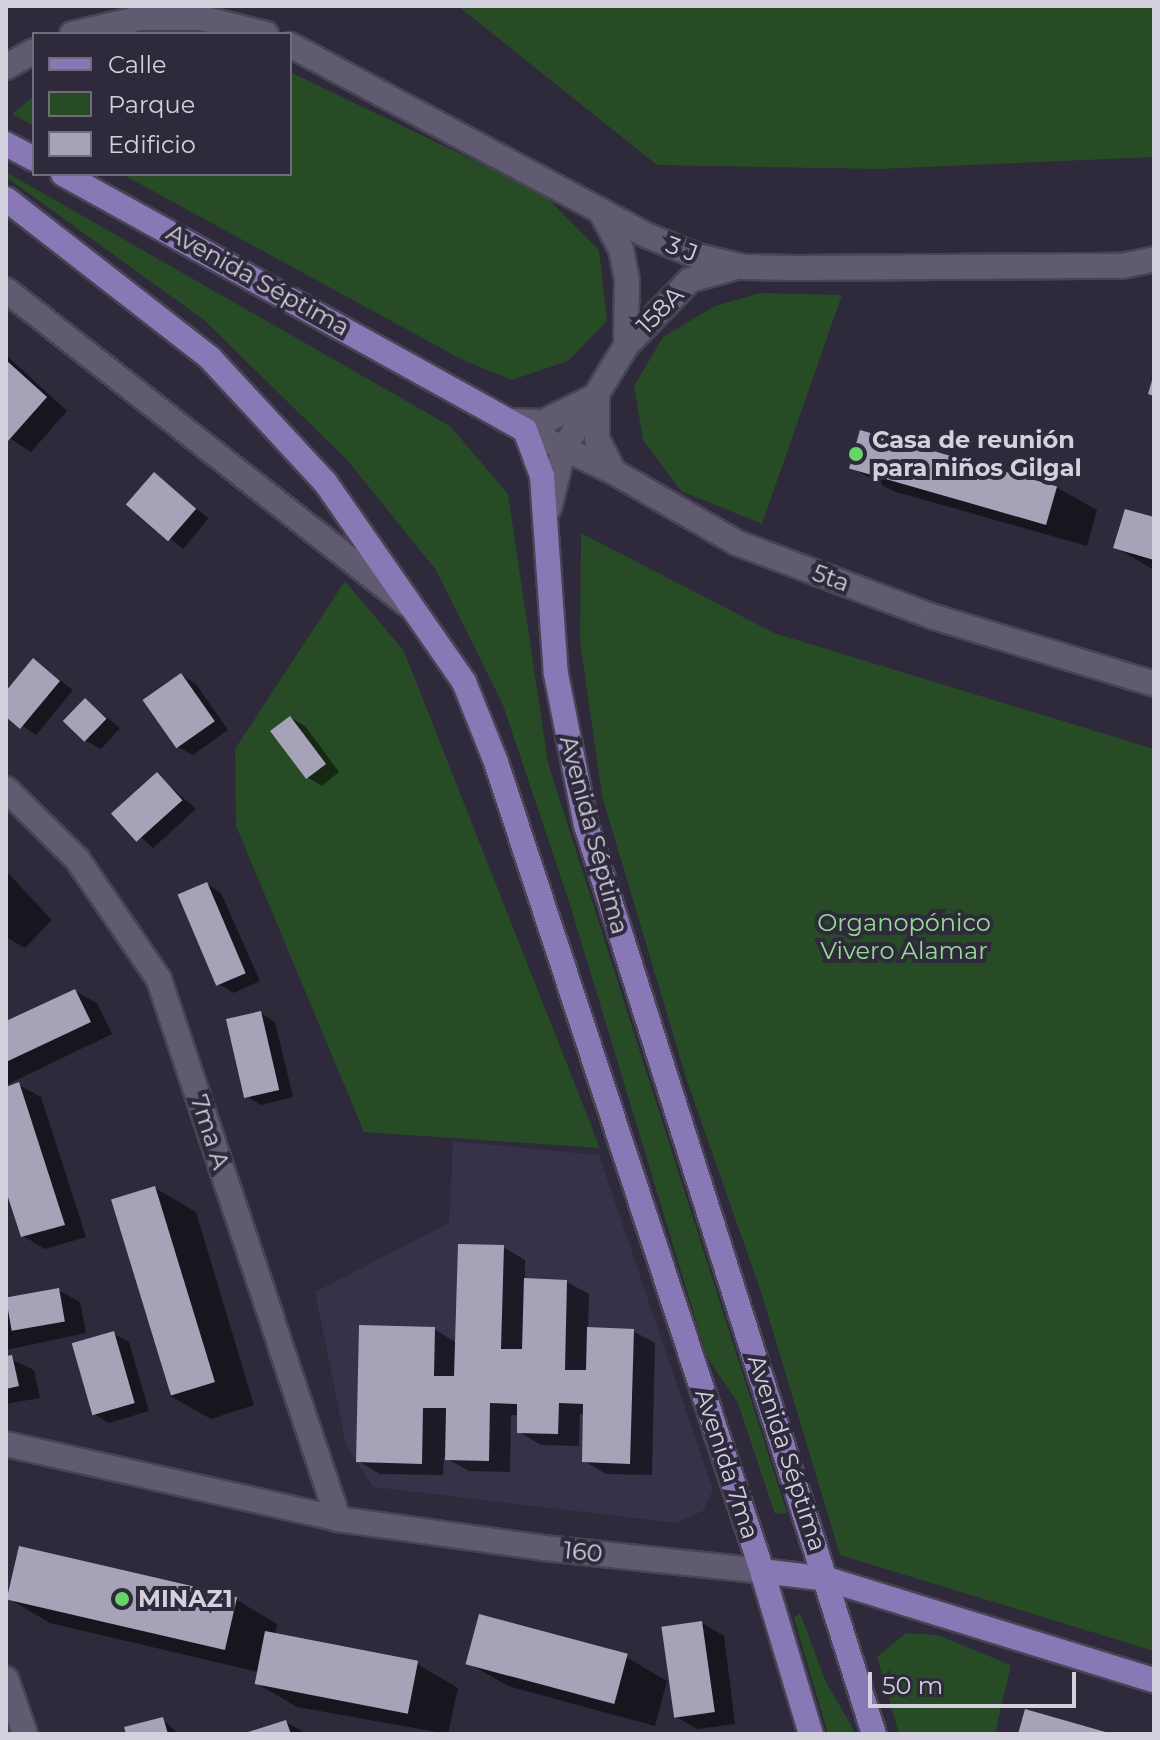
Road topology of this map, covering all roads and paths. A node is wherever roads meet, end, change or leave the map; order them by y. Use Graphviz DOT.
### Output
graph roads {
  1 [pos="81,32"];
  2 [pos="258,32"];
  3 [pos="292,46"];
  4 [pos="32,52"];
  5 [pos="6,67"];
  6 [pos="6,144"];
  7 [pos="32,158"];
  8 [pos="67,176"];
  9 [pos="6,199"];
  10 [pos="598,208"];
  11 [pos="1154,259"];
  12 [pos="1122,266"];
  13 [pos="744,267"];
  14 [pos="1154,280"];
  15 [pos="6,290"];
  16 [pos="626,346"];
  17 [pos="598,394"];
  18 [pos="519,426"];
  19 [pos="564,448"];
  20 [pos="614,472"];
  21 [pos="548,518"];
  22 [pos="422,616"];
  23 [pos="1154,684"];
  24 [pos="6,789"];
  25 [pos="6,1444"];
  26 [pos="338,1519"];
  27 [pos="762,1571"];
  28 [pos="827,1579"];
  29 [pos="6,1679"];
  30 [pos="1154,1680"];
  31 [pos="25,1734"];
  32 [pos="811,1734"];
  33 [pos="874,1734"];
  1 -- 2 [label="street"];
  3 -- 10 [label="street, 3 J"];
  4 -- 5 [label="street"];
  6 -- 7 [label="main road"];
  8 -- 18 [label="main road, Avenida Séptima"];
  9 -- 22 [label="main road"];
  10 -- 13 [label="street, 3 J"];
  10 -- 16 [label="street, 158A"];
  11 -- 12 [label="street"];
  12 -- 13 [label="street, 3 J"];
  12 -- 14 [label="street"];
  13 -- 16 [label="street, 158A"];
  15 -- 22 [label="street"];
  16 -- 17 [label="street, 158A"];
  17 -- 18 [label="street, 158A"];
  17 -- 19 [label="street"];
  17 -- 20 [label="street, 158A"];
  18 -- 19 [label="street, 5ta"];
  18 -- 21 [label="main road, Avenida Séptima"];
  19 -- 20 [label="street, 5ta"];
  19 -- 21 [label="street"];
  20 -- 23 [label="street, 5ta"];
  21 -- 28 [label="main road, Avenida Séptima"];
  22 -- 27 [label="main road, Avenida 7ma"];
  24 -- 26 [label="street, 7ma A"];
  25 -- 26 [label="street, 160"];
  26 -- 27 [label="street, 160"];
  27 -- 28 [label="main road, 160"];
  27 -- 32 [label="main road"];
  28 -- 30 [label="main road, 160"];
  28 -- 33 [label="main road, Avenida Séptima"];
  29 -- 31 [label="street"];
}
